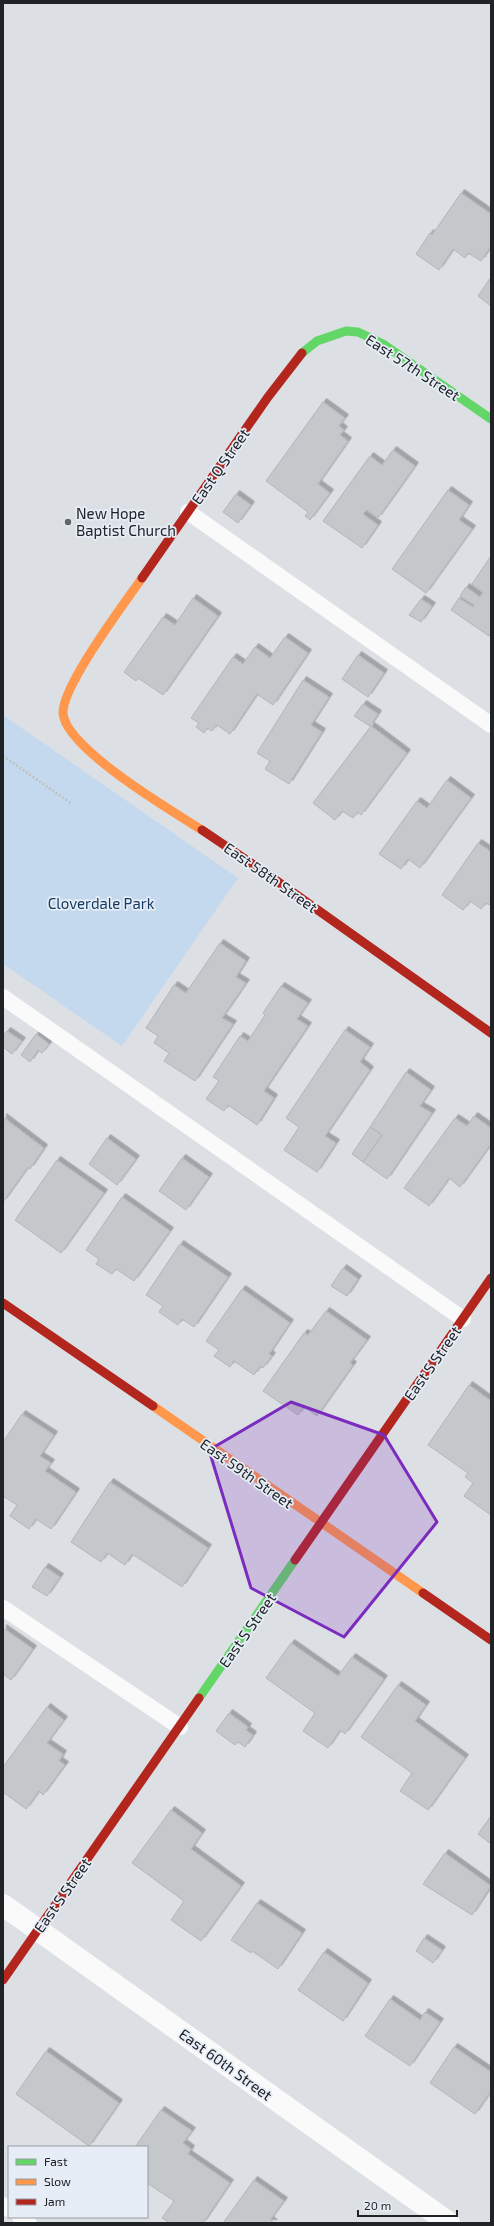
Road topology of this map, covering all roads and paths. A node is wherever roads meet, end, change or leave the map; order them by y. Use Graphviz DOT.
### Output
graph roads {
  1 [pos="331,334"];
  2 [pos="491,419"];
  3 [pos="188,512"];
  4 [pos="63,713"];
  5 [pos="491,725"];
  6 [pos="3,756"];
  7 [pos="72,804"];
  8 [pos="3,997"];
  9 [pos="491,1033"];
  10 [pos="491,1278"];
  11 [pos="3,1303"];
  12 [pos="463,1318"];
  13 [pos="321,1524"];
  14 [pos="3,1608"];
  15 [pos="491,1640"];
  16 [pos="180,1727"];
  17 [pos="3,1905"];
  18 [pos="38,1930"];
  19 [pos="3,1980"];
  20 [pos="449,2223"];
  1 -- 2 [label="street, East 57th Street"];
  1 -- 3 [label="street, East Q Street"];
  3 -- 4 [label="street, East Q Street"];
  3 -- 5 [label="lane"];
  4 -- 9 [label="street, East 58th Street"];
  6 -- 7 [label="path"];
  8 -- 12 [label="lane"];
  10 -- 12 [label="street, East S Street"];
  11 -- 13 [label="street, East 59th Street"];
  12 -- 13 [label="street, East S Street"];
  13 -- 15 [label="street, East 59th Street"];
  13 -- 16 [label="street, East S Street"];
  14 -- 16 [label="lane"];
  16 -- 18 [label="street, East S Street"];
  17 -- 18 [label="street, East 60th Street"];
  18 -- 19 [label="street, East S Street"];
  18 -- 20 [label="street, East 60th Street"];
}
